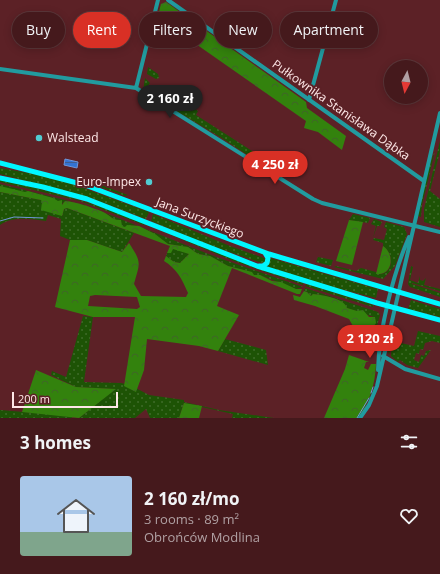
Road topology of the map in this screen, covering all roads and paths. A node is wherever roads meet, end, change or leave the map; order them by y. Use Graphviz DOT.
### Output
graph roads {
  1 [pos="158,0"];
  2 [pos="168,0"];
  3 [pos="336,0"];
  4 [pos="0,69"];
  5 [pos="136,88"];
  6 [pos="309,100"];
  7 [pos="440,113"];
  8 [pos="438,129"];
  9 [pos="0,163"];
  10 [pos="0,178"];
  11 [pos="424,181"];
  12 [pos="412,227"];
  13 [pos="440,232"];
  14 [pos="262,252"];
  15 [pos="257,266"];
  16 [pos="392,290"];
  17 [pos="400,292"];
  18 [pos="440,304"];
  19 [pos="388,306"];
  20 [pos="396,309"];
  21 [pos="440,320"];
  22 [pos="380,344"];
  23 [pos="383,356"];
  24 [pos="378,362"];
  25 [pos="378,374"];
  26 [pos="440,379"];
  27 [pos="360,418"];
  1 -- 5 [label="street"];
  2 -- 6 [label="street, Pułkownika Stanisława Dąbka"];
  3 -- 6 [label="street"];
  4 -- 5 [label="street"];
  5 -- 12 [label="street"];
  6 -- 11 [label="street, Pułkownika Stanisława Dąbka"];
  7 -- 8 [label="street"];
  8 -- 11 [label="street"];
  9 -- 14 [label="main road, Jana Surzyckiego"];
  10 -- 15 [label="main road, Jana Surzyckiego"];
  11 -- 12 [label="street"];
  12 -- 13 [label="street"];
  12 -- 16 [label="street"];
  12 -- 17 [label="street"];
  14 -- 15 [label="main road"];
  14 -- 16 [label="main road, Jana Surzyckiego"];
  15 -- 19 [label="main road, Jana Surzyckiego"];
  16 -- 17 [label="main road, Jana Surzyckiego"];
  16 -- 19 [label="street"];
  17 -- 18 [label="main road, Jana Surzyckiego"];
  17 -- 20 [label="street"];
  19 -- 20 [label="main road, Jana Surzyckiego"];
  19 -- 22 [label="street"];
  20 -- 21 [label="main road, Jana Surzyckiego"];
  20 -- 23 [label="street"];
  22 -- 23 [label="street"];
  22 -- 24 [label="street"];
  23 -- 24 [label="street"];
  23 -- 25 [label="street"];
  23 -- 26 [label="street"];
  24 -- 25 [label="street"];
  25 -- 27 [label="street"];
}
